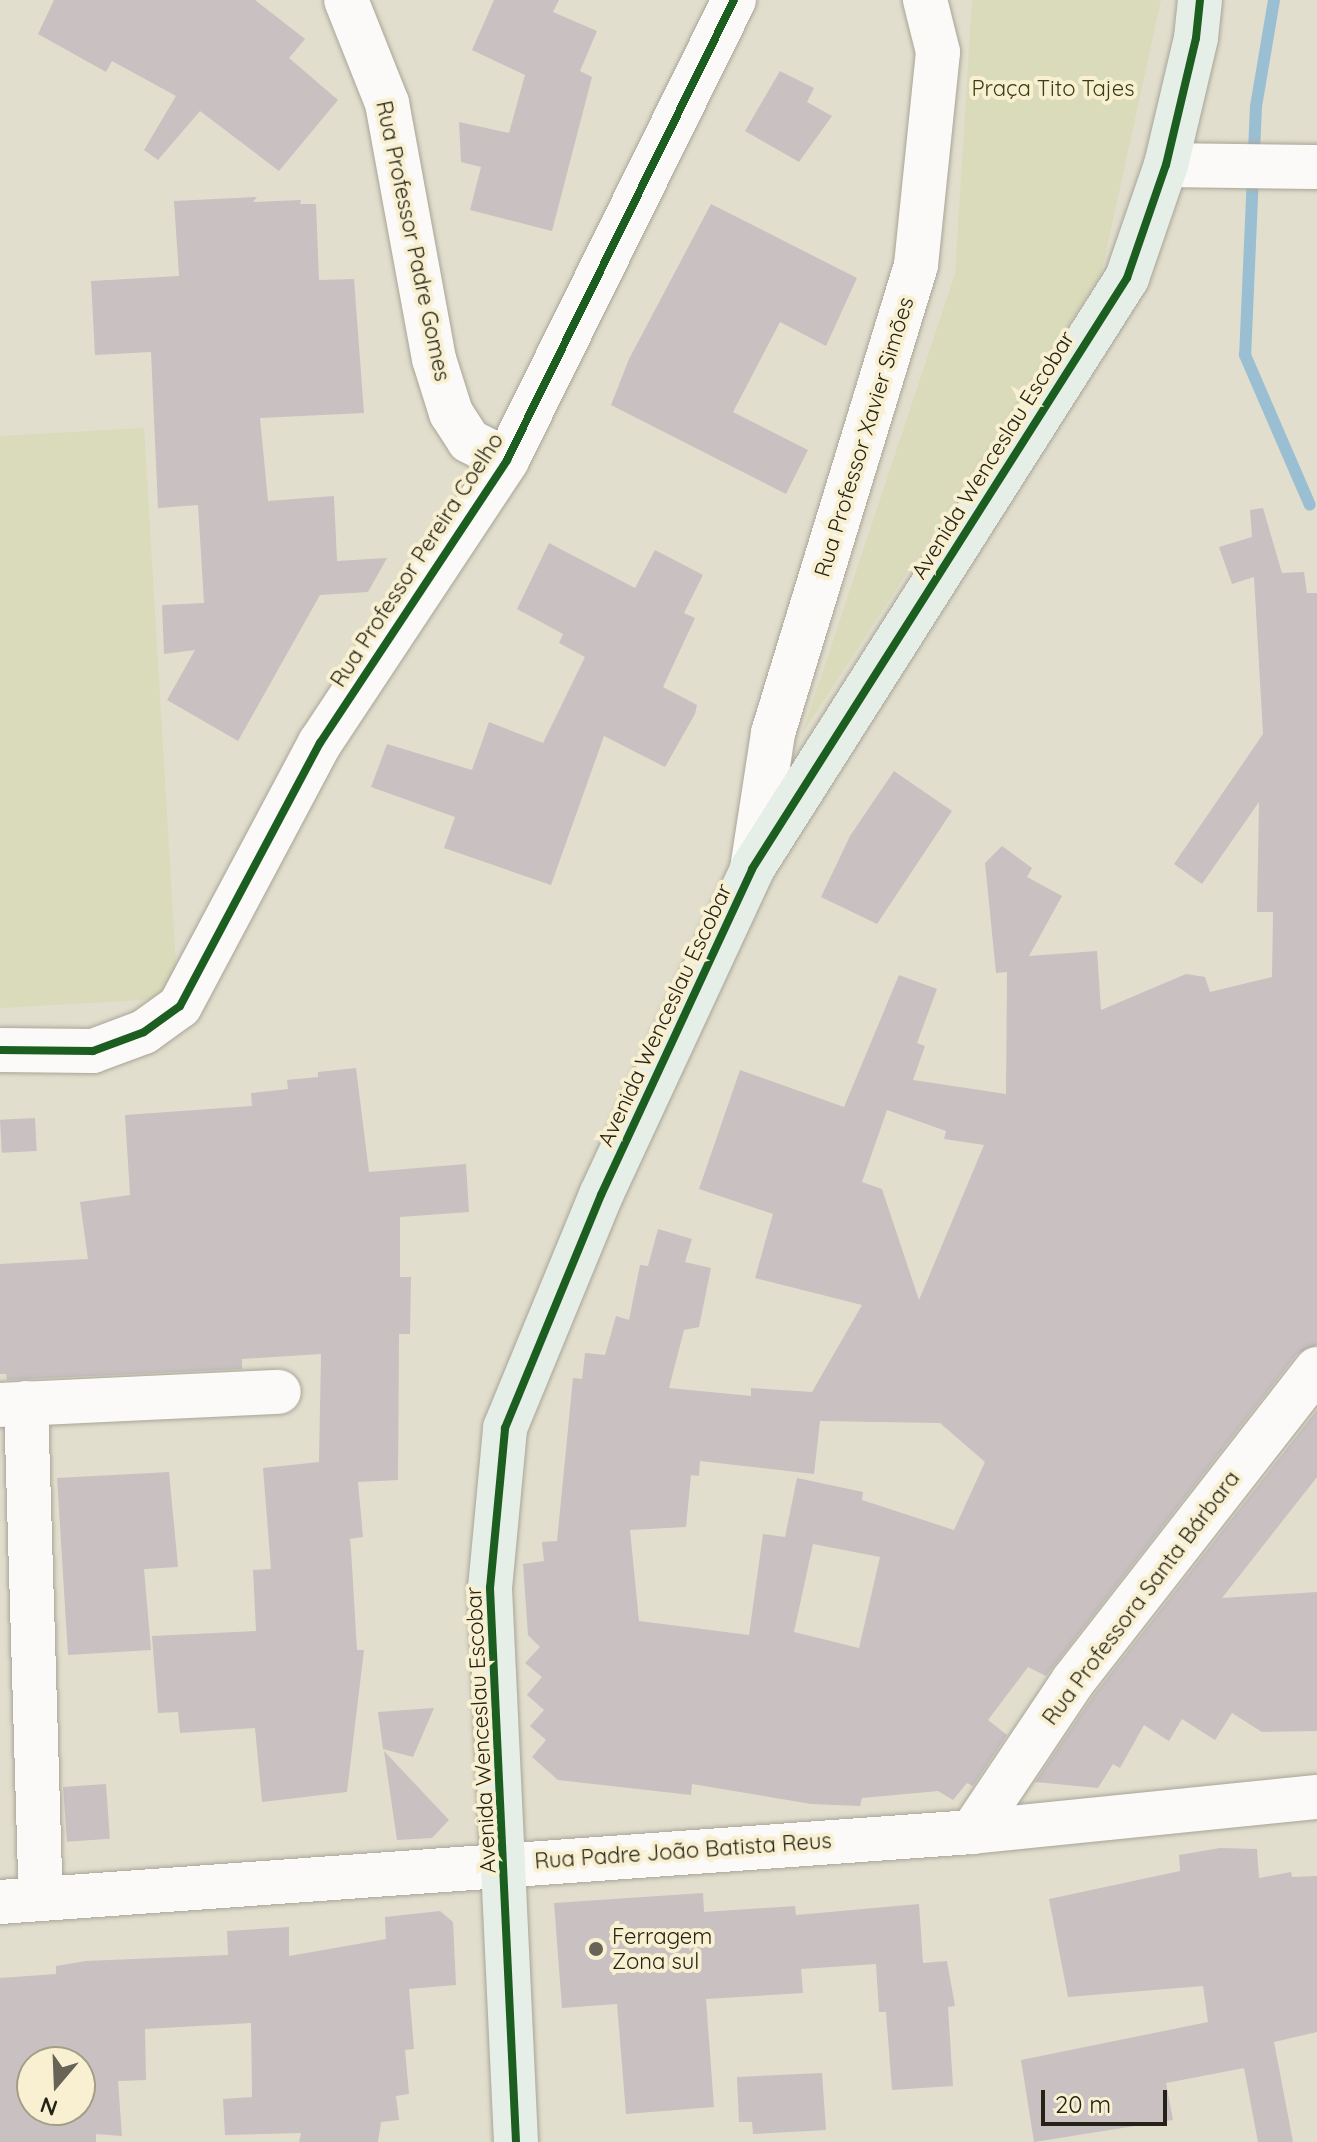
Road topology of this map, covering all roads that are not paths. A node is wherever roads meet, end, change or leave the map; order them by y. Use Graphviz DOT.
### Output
graph roads {
  1 [pos="346,0"];
  2 [pos="734,0"];
  3 [pos="925,0"];
  4 [pos="1200,0"];
  5 [pos="1180,165"];
  6 [pos="1314,168"];
  7 [pos="507,460"];
  8 [pos="752,869"];
  9 [pos="0,1050"];
  10 [pos="1317,1369"];
  11 [pos="279,1392"];
  12 [pos="13,1404"];
  13 [pos="1317,1797"];
  14 [pos="19,1819"];
  15 [pos="972,1832"];
  16 [pos="505,1862"];
  17 [pos="20,1900"];
  18 [pos="516,2142"];
  1 -- 7 [label="street, Rua Professor Padre Gomes"];
  2 -- 7 [label="street, Rua Professor Pereira Coelho"];
  3 -- 8 [label="street, Rua Professor Xavier Simões"];
  4 -- 5 [label="main road, Avenida Wenceslau Escobar"];
  5 -- 6 [label="street"];
  5 -- 8 [label="main road, Avenida Wenceslau Escobar"];
  7 -- 9 [label="street, Rua Professor Pereira Coelho"];
  8 -- 16 [label="main road, Avenida Wenceslau Escobar"];
  10 -- 15 [label="street, Rua Professora Santa Bárbara"];
  11 -- 12 [label="street"];
  12 -- 14 [label="street"];
  13 -- 15 [label="street, Rua Padre João Batista Reus"];
  14 -- 17 [label="street"];
  15 -- 16 [label="street, Rua Padre João Batista Reus"];
  16 -- 17 [label="street, Rua Padre João Batista Reus"];
  16 -- 18 [label="main road, Avenida Wenceslau Escobar"];
}
